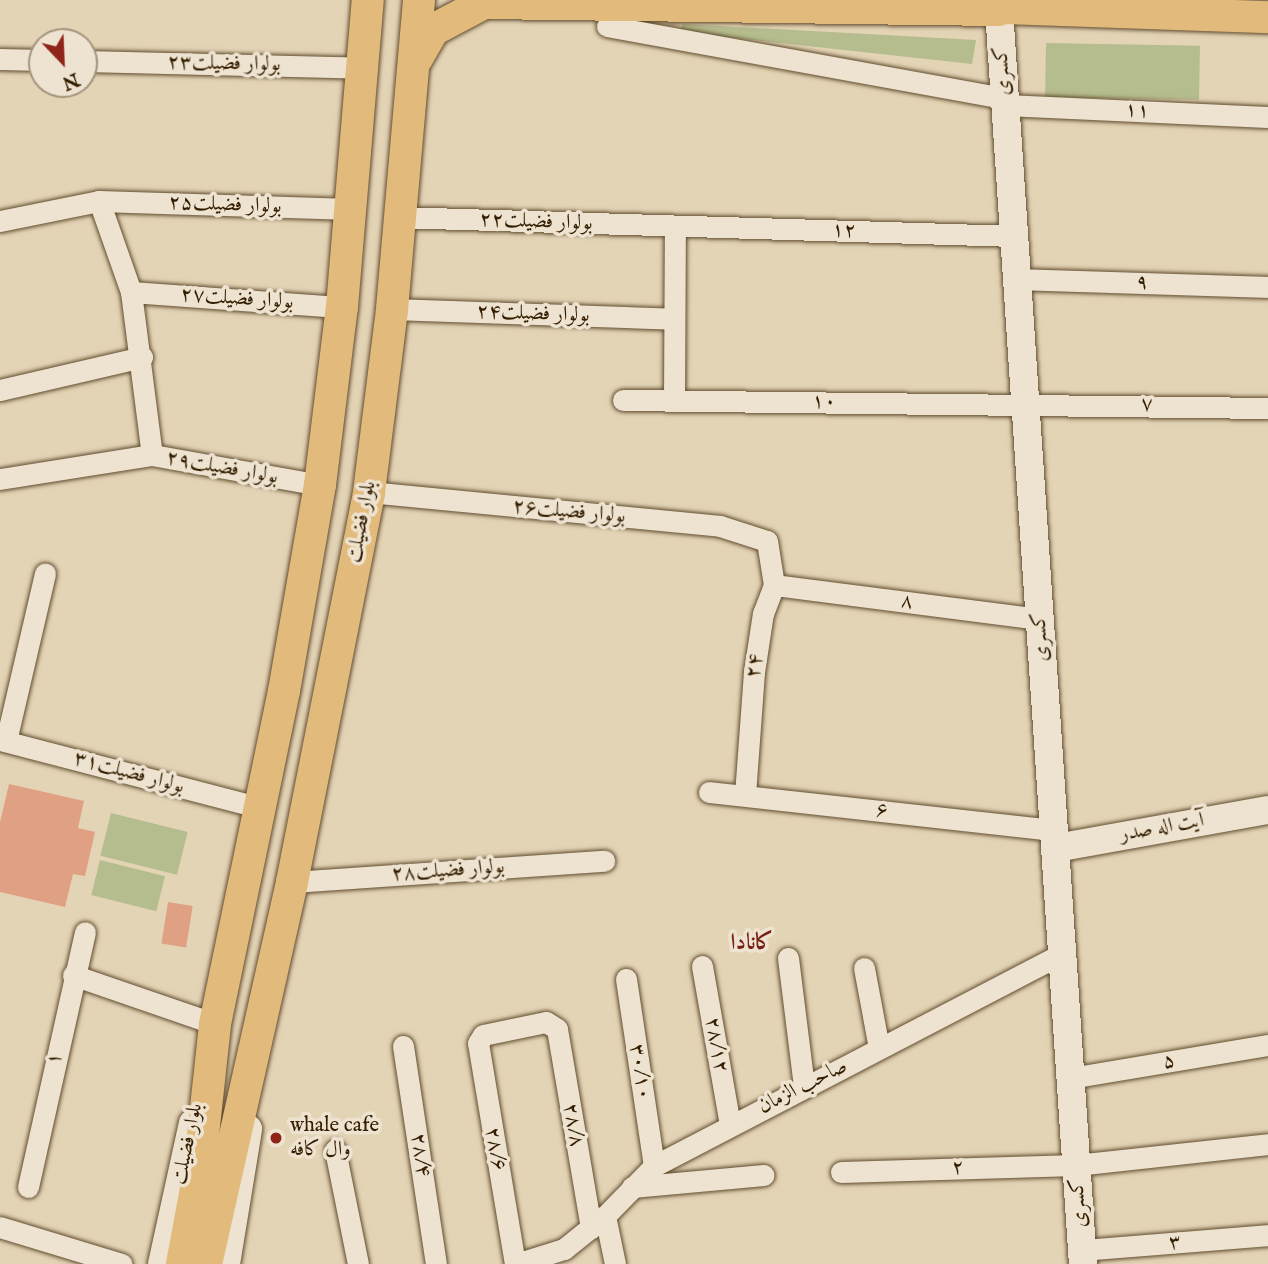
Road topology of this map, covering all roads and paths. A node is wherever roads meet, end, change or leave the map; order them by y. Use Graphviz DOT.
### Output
graph roads {
  1 [pos="368,0"];
  2 [pos="419,0"];
  3 [pos="935,0"];
  4 [pos="999,10"];
  5 [pos="1268,17"];
  6 [pos="607,26"];
  7 [pos="0,59"];
  8 [pos="28,60"];
  9 [pos="98,61"];
  10 [pos="364,68"];
  11 [pos="411,68"];
  12 [pos="1005,101"];
  13 [pos="1268,117"];
  14 [pos="99,201"];
  15 [pos="351,209"];
  16 [pos="397,217"];
  17 [pos="0,221"];
  18 [pos="675,226"];
  19 [pos="1014,236"];
  20 [pos="1017,279"];
  21 [pos="1268,287"];
  22 [pos="131,292"];
  23 [pos="342,307"];
  24 [pos="392,309"];
  25 [pos="674,320"];
  26 [pos="142,357"];
  27 [pos="0,390"];
  28 [pos="623,400"];
  29 [pos="674,401"];
  30 [pos="1025,403"];
  31 [pos="1268,408"];
  32 [pos="152,455"];
  33 [pos="0,479"];
  34 [pos="320,485"];
  35 [pos="369,492"];
  36 [pos="768,541"];
  37 [pos="45,573"];
  38 [pos="774,585"];
  39 [pos="1040,619"];
  40 [pos="284,691"];
  41 [pos="326,701"];
  42 [pos="3,741"];
  43 [pos="709,792"];
  44 [pos="744,795"];
  45 [pos="257,807"];
  46 [pos="1268,810"];
  47 [pos="1055,839"];
  48 [pos="604,861"];
  49 [pos="292,882"];
  50 [pos="85,933"];
  51 [pos="1062,954"];
  52 [pos="788,958"];
  53 [pos="702,966"];
  54 [pos="864,968"];
  55 [pos="73,975"];
  56 [pos="626,979"];
  57 [pos="215,1024"];
  58 [pos="483,1035"];
  59 [pos="257,1038"];
  60 [pos="1268,1045"];
  61 [pos="403,1046"];
  62 [pos="879,1048"];
  63 [pos="1070,1078"];
  64 [pos="804,1087"];
  65 [pos="730,1124"];
  66 [pos="1268,1144"];
  67 [pos="335,1150"];
  68 [pos="1076,1165"];
  69 [pos="654,1166"];
  70 [pos="841,1172"];
  71 [pos="211,1175"];
  72 [pos="764,1175"];
  73 [pos="28,1187"];
  74 [pos="632,1187"];
  75 [pos="598,1222"];
  76 [pos="0,1227"];
  77 [pos="1268,1235"];
  78 [pos="1082,1257"];
  79 [pos="122,1264"];
  80 [pos="162,1264"];
  81 [pos="182,1264"];
  82 [pos="206,1264"];
  83 [pos="226,1264"];
  84 [pos="358,1264"];
  85 [pos="436,1264"];
  86 [pos="516,1264"];
  87 [pos="615,1264"];
  1 -- 10 [label="main road, بلوار فضیلت"];
  2 -- 11 [label="main road, بلوار فضیلت"];
  3 -- 4 [label="main road"];
  4 -- 5 [label="main road"];
  4 -- 11 [label="main road"];
  4 -- 12 [label="street, کسری"];
  6 -- 12 [label="street, ۱۱"];
  7 -- 8 [label="street"];
  9 -- 10 [label="street, بولوار فضیلت۲۳"];
  10 -- 15 [label="main road, بلوار فضیلت"];
  11 -- 16 [label="main road, بلوار فضیلت"];
  12 -- 13 [label="street, ۱۱"];
  12 -- 19 [label="street, کسری"];
  14 -- 15 [label="street, بولوار فضیلت۲۵"];
  14 -- 17 [label="street, بولوار فضیلت۲۵"];
  14 -- 22 [label="street"];
  15 -- 23 [label="main road, بلوار فضیلت"];
  16 -- 18 [label="street, بولوار فضیلت۲۲"];
  16 -- 24 [label="main road, بلوار فضیلت"];
  18 -- 19 [label="street, ۱۲"];
  18 -- 25 [label="street"];
  19 -- 20 [label="street, کسری"];
  20 -- 21 [label="street, ۹"];
  20 -- 30 [label="street, کسری"];
  22 -- 23 [label="street, بولوار فضیلت۲۷"];
  22 -- 26 [label="street"];
  23 -- 34 [label="main road, بلوار فضیلت"];
  24 -- 25 [label="street, بولوار فضیلت۲۴"];
  24 -- 35 [label="main road, بلوار فضیلت"];
  25 -- 29 [label="street"];
  26 -- 27 [label="street"];
  26 -- 32 [label="street"];
  28 -- 29 [label="street, ۱۰"];
  29 -- 30 [label="street, ۱۰"];
  30 -- 31 [label="street, ۷"];
  30 -- 39 [label="street, کسری"];
  32 -- 33 [label="street, بولوار فضیلت۲۹"];
  32 -- 34 [label="street, بولوار فضیلت۲۹"];
  34 -- 40 [label="main road, بلوار فضیلت"];
  35 -- 36 [label="street, بولوار فضیلت۲۶"];
  35 -- 41 [label="main road, بلوار فضیلت"];
  36 -- 38 [label="street, ۲۴"];
  37 -- 42 [label="street"];
  38 -- 39 [label="street, ۸"];
  38 -- 44 [label="street, ۲۴"];
  39 -- 47 [label="street, کسری"];
  40 -- 41 [label="main road"];
  40 -- 45 [label="main road, بلوار فضیلت"];
  41 -- 49 [label="main road, بلوار فضیلت"];
  42 -- 45 [label="street, بولوار فضیلت۳۱"];
  43 -- 44 [label="street, ۶"];
  44 -- 47 [label="street, ۶"];
  45 -- 57 [label="main road, بلوار فضیلت"];
  46 -- 47 [label="street, آیت اله صدر"];
  47 -- 51 [label="street, کسری"];
  48 -- 49 [label="street, بولوار فضیلت۲۸"];
  49 -- 59 [label="main road, بلوار فضیلت"];
  50 -- 55 [label="street, ۱"];
  51 -- 62 [label="street, صاحب الزمان"];
  51 -- 63 [label="street, کسری"];
  52 -- 64 [label="street"];
  53 -- 65 [label="street, ۲۸/۱۲"];
  54 -- 62 [label="street"];
  55 -- 57 [label="street"];
  55 -- 73 [label="street, ۱"];
  56 -- 69 [label="street, ۳۰/۱۰"];
  57 -- 71 [label="main road, بلوار فضیلت"];
  57 -- 80 [label="street, بلوار فضیلت"];
  58 -- 75 [label="street, ۲۸/۸"];
  58 -- 86 [label="street, ۲۸/۶"];
  59 -- 71 [label="main road, بلوار فضیلت"];
  59 -- 83 [label="street, بلوار فضیلت"];
  60 -- 63 [label="street, ۵"];
  61 -- 85 [label="street, ۲۸/۴"];
  62 -- 64 [label="street, صاحب الزمان"];
  63 -- 68 [label="street, کسری"];
  64 -- 65 [label="street, صاحب الزمان"];
  65 -- 69 [label="street, صاحب الزمان"];
  66 -- 68 [label="street, ۲"];
  67 -- 84 [label="street"];
  68 -- 70 [label="street, ۲"];
  68 -- 78 [label="street, کسری"];
  69 -- 74 [label="street, صاحب الزمان"];
  71 -- 81 [label="main road, بلوار فضیلت"];
  71 -- 82 [label="main road, بلوار فضیلت"];
  72 -- 74 [label="street"];
  74 -- 75 [label="street, صاحب الزمان"];
  75 -- 86 [label="street, صاحب الزمان"];
  75 -- 87 [label="street, ۲۸/۸"];
  76 -- 79 [label="street"];
  77 -- 78 [label="street, ۳"];
}
